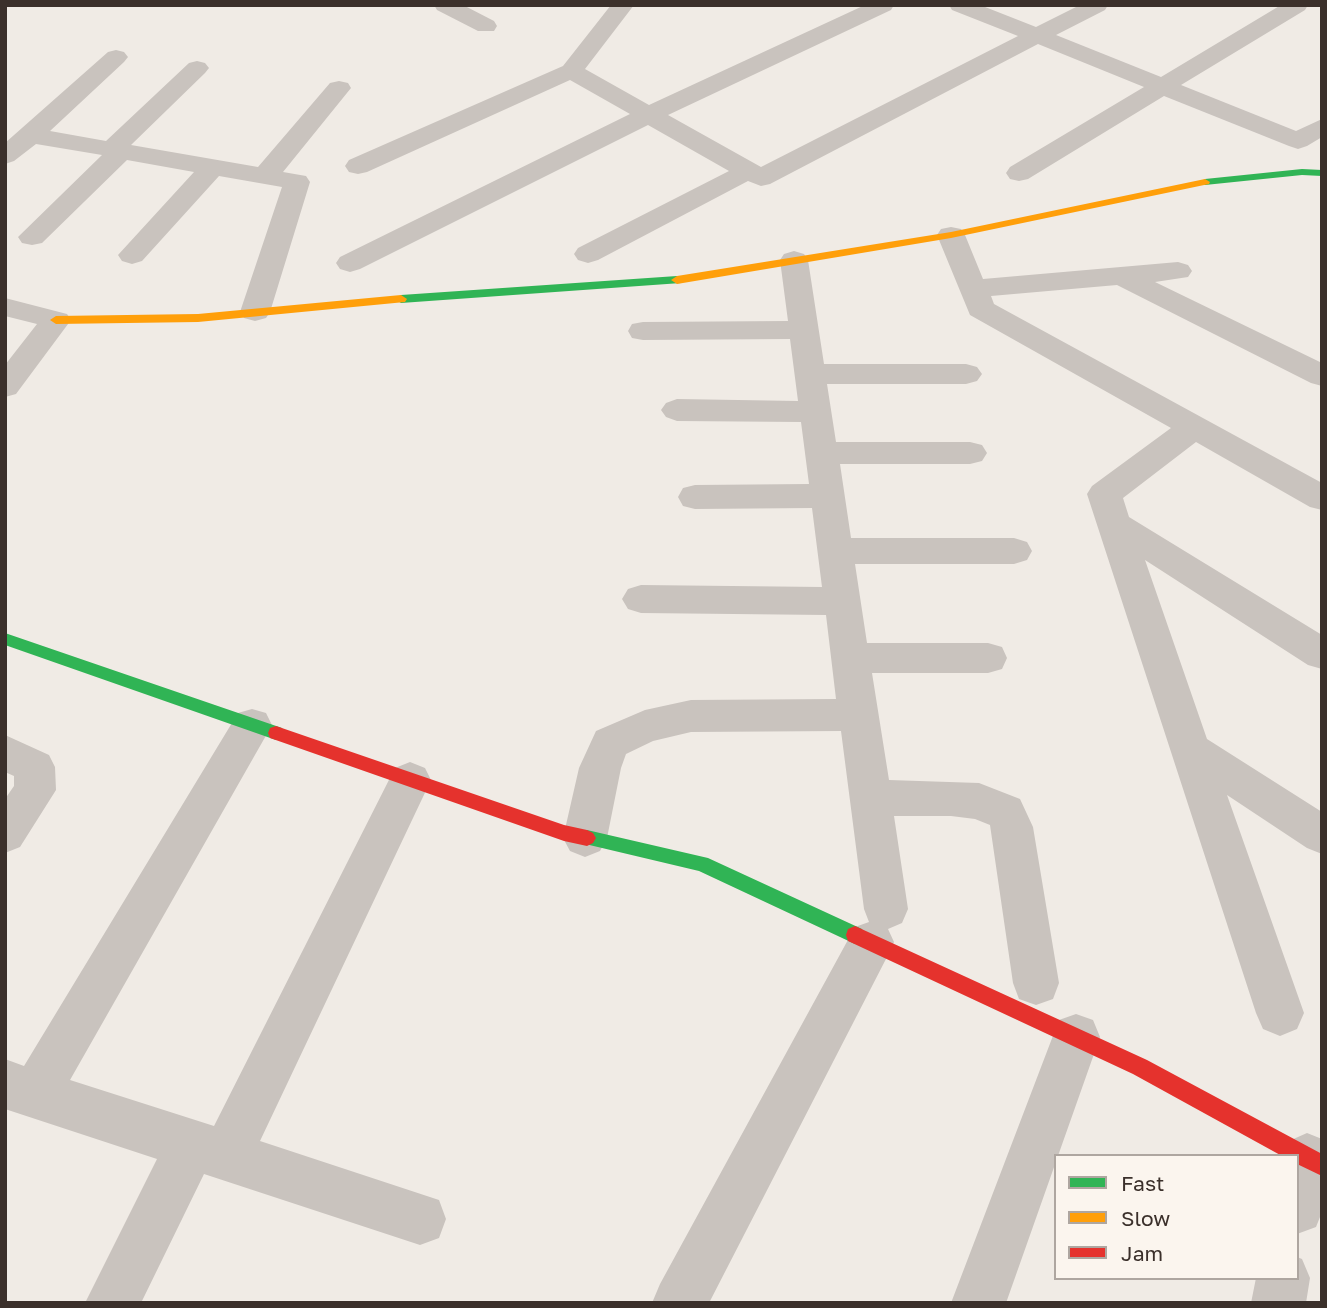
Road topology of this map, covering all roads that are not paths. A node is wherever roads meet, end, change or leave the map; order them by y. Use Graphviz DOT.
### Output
graph roads {
  1 [pos="445,5"];
  2 [pos="623,5"];
  3 [pos="883,5"];
  4 [pos="960,5"];
  5 [pos="1097,5"];
  6 [pos="1297,5"];
  7 [pos="486,26"];
  8 [pos="1034,37"];
  9 [pos="116,57"];
  10 [pos="197,68"];
  11 [pos="571,71"];
  12 [pos="1161,87"];
  13 [pos="339,88"];
  14 [pos="648,115"];
  15 [pos="1322,126"];
  16 [pos="31,135"];
  17 [pos="118,149"];
  18 [pos="5,156"];
  19 [pos="358,166"];
  20 [pos="211,169"];
  21 [pos="748,171"];
  22 [pos="1019,173"];
  23 [pos="1322,173"];
  24 [pos="264,177"];
  25 [pos="951,235"];
  26 [pos="32,237"];
  27 [pos="588,254"];
  28 [pos="132,255"];
  29 [pos="794,261"];
  30 [pos="350,263"];
  31 [pos="1178,271"];
  32 [pos="1121,276"];
  33 [pos="973,289"];
  34 [pos="5,307"];
  35 [pos="256,312"];
  36 [pos="56,320"];
  37 [pos="804,330"];
  38 [pos="643,331"];
  39 [pos="810,374"];
  40 [pos="966,374"];
  41 [pos="1322,376"];
  42 [pos="5,387"];
  43 [pos="677,410"];
  44 [pos="815,412"];
  45 [pos="1194,427"];
  46 [pos="821,453"];
  47 [pos="970,453"];
  48 [pos="828,496"];
  49 [pos="695,497"];
  50 [pos="1322,498"];
  51 [pos="1114,524"];
  52 [pos="835,551"];
  53 [pos="1014,551"];
  54 [pos="641,599"];
  55 [pos="842,601"];
  56 [pos="5,639"];
  57 [pos="1322,654"];
  58 [pos="850,658"];
  59 [pos="988,658"];
  60 [pos="859,715"];
  61 [pos="253,725"];
  62 [pos="1191,749"];
  63 [pos="5,752"];
  64 [pos="410,780"];
  65 [pos="870,798"];
  66 [pos="5,834"];
  67 [pos="1322,835"];
  68 [pos="585,838"];
  69 [pos="878,925"];
  70 [pos="1036,983"];
  71 [pos="1279,1013"];
  72 [pos="1076,1037"];
  73 [pos="20,1089"];
  74 [pos="209,1150"];
  75 [pos="1299,1154"];
  76 [pos="1299,1154"];
  77 [pos="1315,1163"];
  78 [pos="1299,1203"];
  79 [pos="420,1219"];
  80 [pos="1283,1280"];
  81 [pos="112,1303"];
  82 [pos="679,1303"];
  83 [pos="978,1303"];
  84 [pos="1278,1303"];
  1 -- 7 [label="street"];
  2 -- 11 [label="street"];
  3 -- 14 [label="street"];
  4 -- 8 [label="street"];
  5 -- 8 [label="street"];
  6 -- 12 [label="street"];
  8 -- 12 [label="street"];
  8 -- 21 [label="street"];
  9 -- 16 [label="street"];
  10 -- 17 [label="street"];
  11 -- 14 [label="street"];
  11 -- 19 [label="street"];
  12 -- 15 [label="street"];
  12 -- 22 [label="street"];
  13 -- 24 [label="street"];
  14 -- 21 [label="street"];
  14 -- 30 [label="street"];
  16 -- 17 [label="street"];
  16 -- 18 [label="street"];
  17 -- 20 [label="street"];
  17 -- 26 [label="street"];
  20 -- 24 [label="street"];
  20 -- 28 [label="street"];
  21 -- 27 [label="street"];
  23 -- 25 [label="street"];
  24 -- 35 [label="street"];
  25 -- 29 [label="street"];
  25 -- 33 [label="street"];
  29 -- 35 [label="street"];
  29 -- 37 [label="street"];
  31 -- 32 [label="street"];
  32 -- 33 [label="street"];
  32 -- 41 [label="street"];
  33 -- 45 [label="street"];
  34 -- 36 [label="street"];
  35 -- 36 [label="street"];
  36 -- 42 [label="street"];
  37 -- 38 [label="street"];
  37 -- 39 [label="street"];
  39 -- 40 [label="street"];
  39 -- 44 [label="street"];
  43 -- 44 [label="street"];
  44 -- 46 [label="street"];
  45 -- 50 [label="street"];
  45 -- 51 [label="street"];
  46 -- 47 [label="street"];
  46 -- 48 [label="street"];
  48 -- 49 [label="street"];
  48 -- 52 [label="street"];
  51 -- 57 [label="street"];
  51 -- 62 [label="street"];
  52 -- 53 [label="street"];
  52 -- 55 [label="street"];
  54 -- 55 [label="street"];
  55 -- 58 [label="street"];
  56 -- 61 [label="street"];
  58 -- 59 [label="street"];
  58 -- 60 [label="street"];
  60 -- 65 [label="street"];
  60 -- 68 [label="street"];
  61 -- 64 [label="street"];
  61 -- 73 [label="street"];
  62 -- 67 [label="street"];
  62 -- 71 [label="street"];
  63 -- 66 [label="street"];
  64 -- 68 [label="street"];
  64 -- 74 [label="street"];
  65 -- 69 [label="street"];
  65 -- 70 [label="street"];
  68 -- 69 [label="street"];
  69 -- 72 [label="street"];
  69 -- 82 [label="street"];
  72 -- 75 [label="street"];
  72 -- 83 [label="street"];
  73 -- 74 [label="street"];
  74 -- 79 [label="street"];
  74 -- 81 [label="street"];
  76 -- 77 [label="street"];
  77 -- 78 [label="street"];
  80 -- 84 [label="street"];
}
